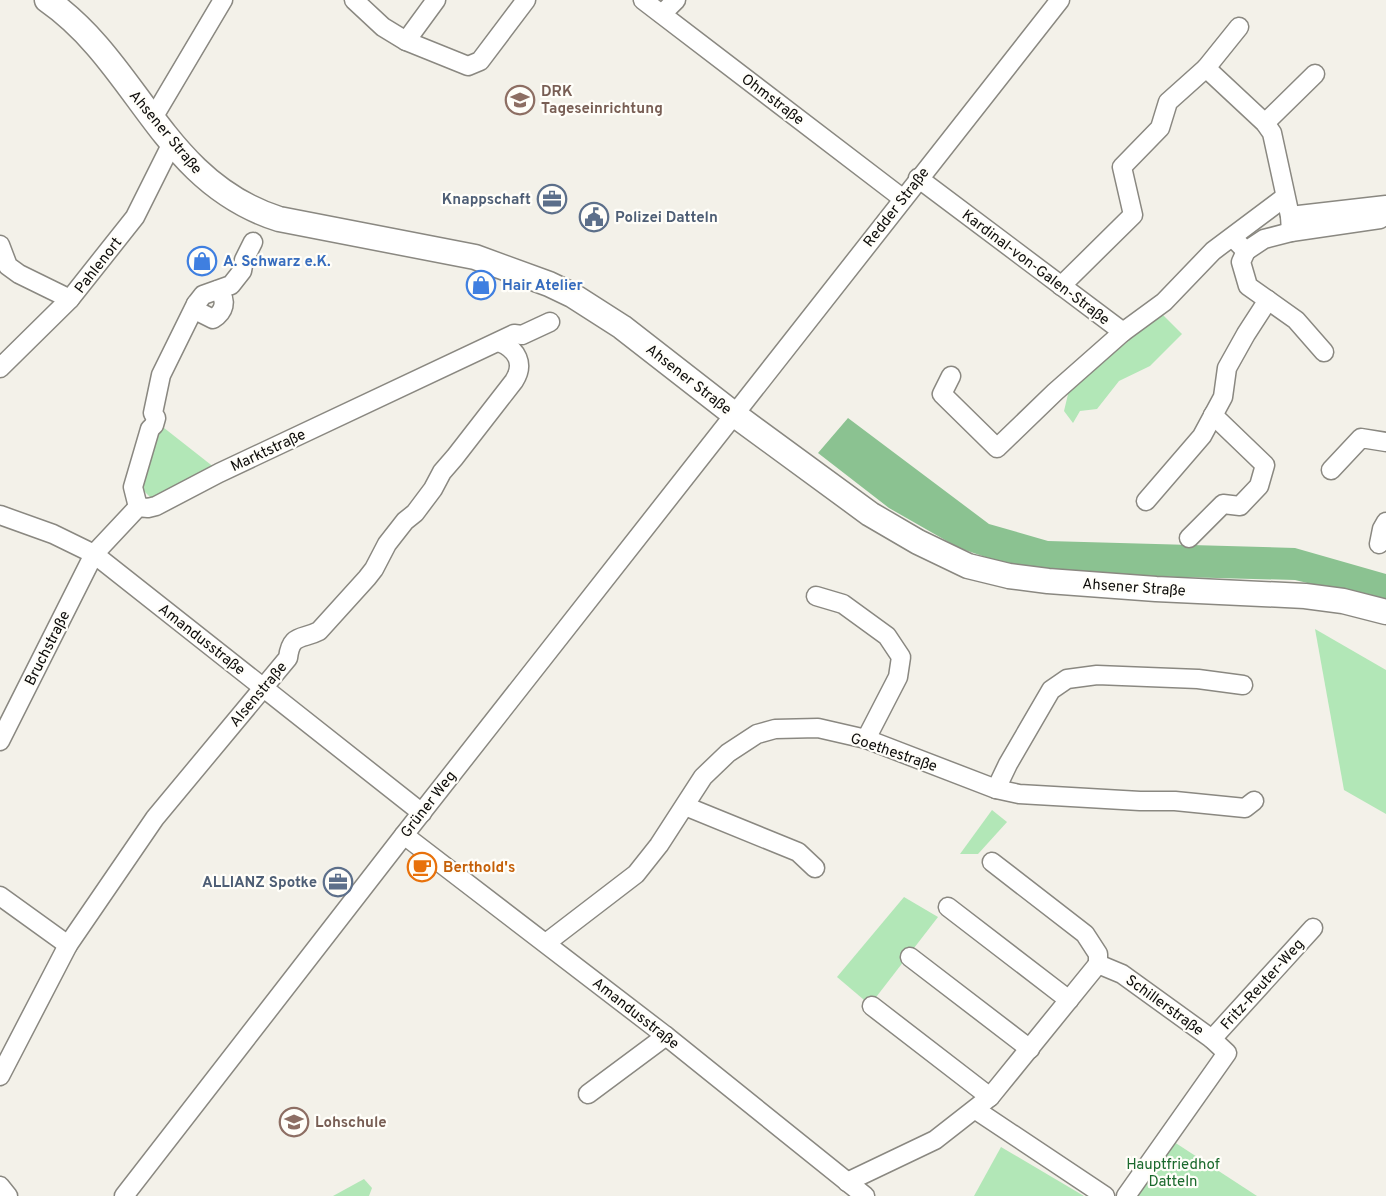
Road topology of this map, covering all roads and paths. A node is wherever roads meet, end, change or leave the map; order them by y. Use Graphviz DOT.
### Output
graph roads {
  1 [pos="223,0"];
  2 [pos="354,0"];
  3 [pos="436,0"];
  4 [pos="526,0"];
  5 [pos="643,0"];
  6 [pos="676,0"];
  7 [pos="1060,0"];
  8 [pos="53,4"];
  9 [pos="662,15"];
  10 [pos="1239,27"];
  11 [pos="406,41"];
  12 [pos="1206,68"];
  13 [pos="1315,74"];
  14 [pos="153,118"];
  15 [pos="1265,123"];
  16 [pos="172,143"];
  17 [pos="918,178"];
  18 [pos="1285,197"];
  19 [pos="902,198"];
  20 [pos="1386,205"];
  21 [pos="1386,214"];
  22 [pos="1290,224"];
  23 [pos="1233,238"];
  24 [pos="253,242"];
  25 [pos="0,245"];
  26 [pos="1246,251"];
  27 [pos="1061,286"];
  28 [pos="70,299"];
  29 [pos="1268,300"];
  30 [pos="550,322"];
  31 [pos="1123,332"];
  32 [pos="499,342"];
  33 [pos="1324,352"];
  34 [pos="0,368"];
  35 [pos="951,376"];
  36 [pos="735,415"];
  37 [pos="1213,415"];
  38 [pos="1386,442"];
  39 [pos="1331,470"];
  40 [pos="1146,501"];
  41 [pos="138,507"];
  42 [pos="0,515"];
  43 [pos="1386,522"];
  44 [pos="1189,538"];
  45 [pos="1379,544"];
  46 [pos="94,554"];
  47 [pos="816,596"];
  48 [pos="1386,612"];
  49 [pos="1243,685"];
  50 [pos="263,687"];
  51 [pos="866,739"];
  52 [pos="0,741"];
  53 [pos="996,789"];
  54 [pos="1254,801"];
  55 [pos="685,806"];
  56 [pos="422,813"];
  57 [pos="404,835"];
  58 [pos="992,862"];
  59 [pos="815,868"];
  60 [pos="0,896"];
  61 [pos="948,907"];
  62 [pos="1313,928"];
  63 [pos="546,943"];
  64 [pos="68,945"];
  65 [pos="910,957"];
  66 [pos="1098,964"];
  67 [pos="1069,1000"];
  68 [pos="872,1006"];
  69 [pos="666,1036"];
  70 [pos="1212,1040"];
  71 [pos="1030,1049"];
  72 [pos="0,1076"];
  73 [pos="588,1094"];
  74 [pos="983,1103"];
  75 [pos="847,1182"];
  76 [pos="0,1186"];
  77 [pos="8,1196"];
  78 [pos="124,1196"];
  79 [pos="865,1196"];
  80 [pos="1105,1196"];
  81 [pos="1126,1196"];
  1 -- 14 [label="street"];
  2 -- 11 [label="street"];
  3 -- 11 [label="street"];
  4 -- 11 [label="street"];
  5 -- 9 [label="street, Ohmstraße"];
  6 -- 9 [label="street"];
  7 -- 17 [label="street, Redder Straße"];
  8 -- 14 [label="main road, Ahsener Straße"];
  9 -- 19 [label="street, Ohmstraße"];
  10 -- 12 [label="street"];
  12 -- 15 [label="street"];
  12 -- 27 [label="street"];
  13 -- 15 [label="street"];
  14 -- 16 [label="main road, Ahsener Straße"];
  15 -- 18 [label="street"];
  16 -- 28 [label="street, Pahlenort"];
  16 -- 36 [label="main road, Ahsener Straße"];
  17 -- 19 [label="street, Redder Straße"];
  17 -- 27 [label="street, Kardinal-von-Galen-Straße"];
  18 -- 22 [label="street"];
  18 -- 23 [label="street, Kardinal-von-Galen-Straße"];
  19 -- 36 [label="street, Redder Straße"];
  20 -- 22 [label="street"];
  21 -- 22 [label="street"];
  22 -- 26 [label="street"];
  23 -- 26 [label="street"];
  23 -- 31 [label="street, Kardinal-von-Galen-Straße"];
  24 -- 41 [label="street"];
  25 -- 28 [label="street"];
  26 -- 29 [label="street"];
  27 -- 31 [label="street, Kardinal-von-Galen-Straße"];
  28 -- 34 [label="street, Pahlenort"];
  29 -- 33 [label="street"];
  29 -- 37 [label="street"];
  30 -- 32 [label="street, Marktstraße"];
  31 -- 35 [label="street"];
  32 -- 41 [label="street, Marktstraße"];
  32 -- 50 [label="street, Alsenstraße"];
  36 -- 48 [label="main road, Ahsener Straße"];
  36 -- 56 [label="street, Grüner Weg"];
  37 -- 40 [label="street"];
  37 -- 44 [label="street"];
  38 -- 39 [label="street"];
  41 -- 46 [label="street"];
  42 -- 46 [label="street"];
  43 -- 45 [label="street"];
  46 -- 50 [label="street, Amandusstraße"];
  46 -- 52 [label="street, Bruchstraße"];
  47 -- 51 [label="street"];
  49 -- 53 [label="street"];
  50 -- 56 [label="street, Amandusstraße"];
  50 -- 64 [label="street, Alsenstraße"];
  51 -- 53 [label="street, Goethestraße"];
  51 -- 55 [label="street, Goethestraße"];
  53 -- 54 [label="street, Goethestraße"];
  55 -- 59 [label="street"];
  55 -- 63 [label="street, Goethestraße"];
  56 -- 57 [label="street, Grüner Weg"];
  57 -- 63 [label="street, Amandusstraße"];
  57 -- 78 [label="street, Grüner Weg"];
  58 -- 66 [label="street"];
  60 -- 64 [label="street"];
  61 -- 67 [label="street"];
  62 -- 70 [label="street, Fritz-Reuter-Weg"];
  63 -- 69 [label="street, Amandusstraße"];
  64 -- 72 [label="street, Alsenstraße"];
  65 -- 71 [label="street"];
  66 -- 67 [label="street"];
  66 -- 70 [label="street, Schillerstraße"];
  67 -- 71 [label="street"];
  68 -- 74 [label="street"];
  69 -- 73 [label="street"];
  69 -- 75 [label="street, Amandusstraße"];
  70 -- 81 [label="street, Schillerstraße"];
  71 -- 74 [label="street"];
  74 -- 75 [label="street"];
  74 -- 80 [label="street"];
  75 -- 79 [label="street, Amandusstraße"];
  76 -- 77 [label="street"];
}
